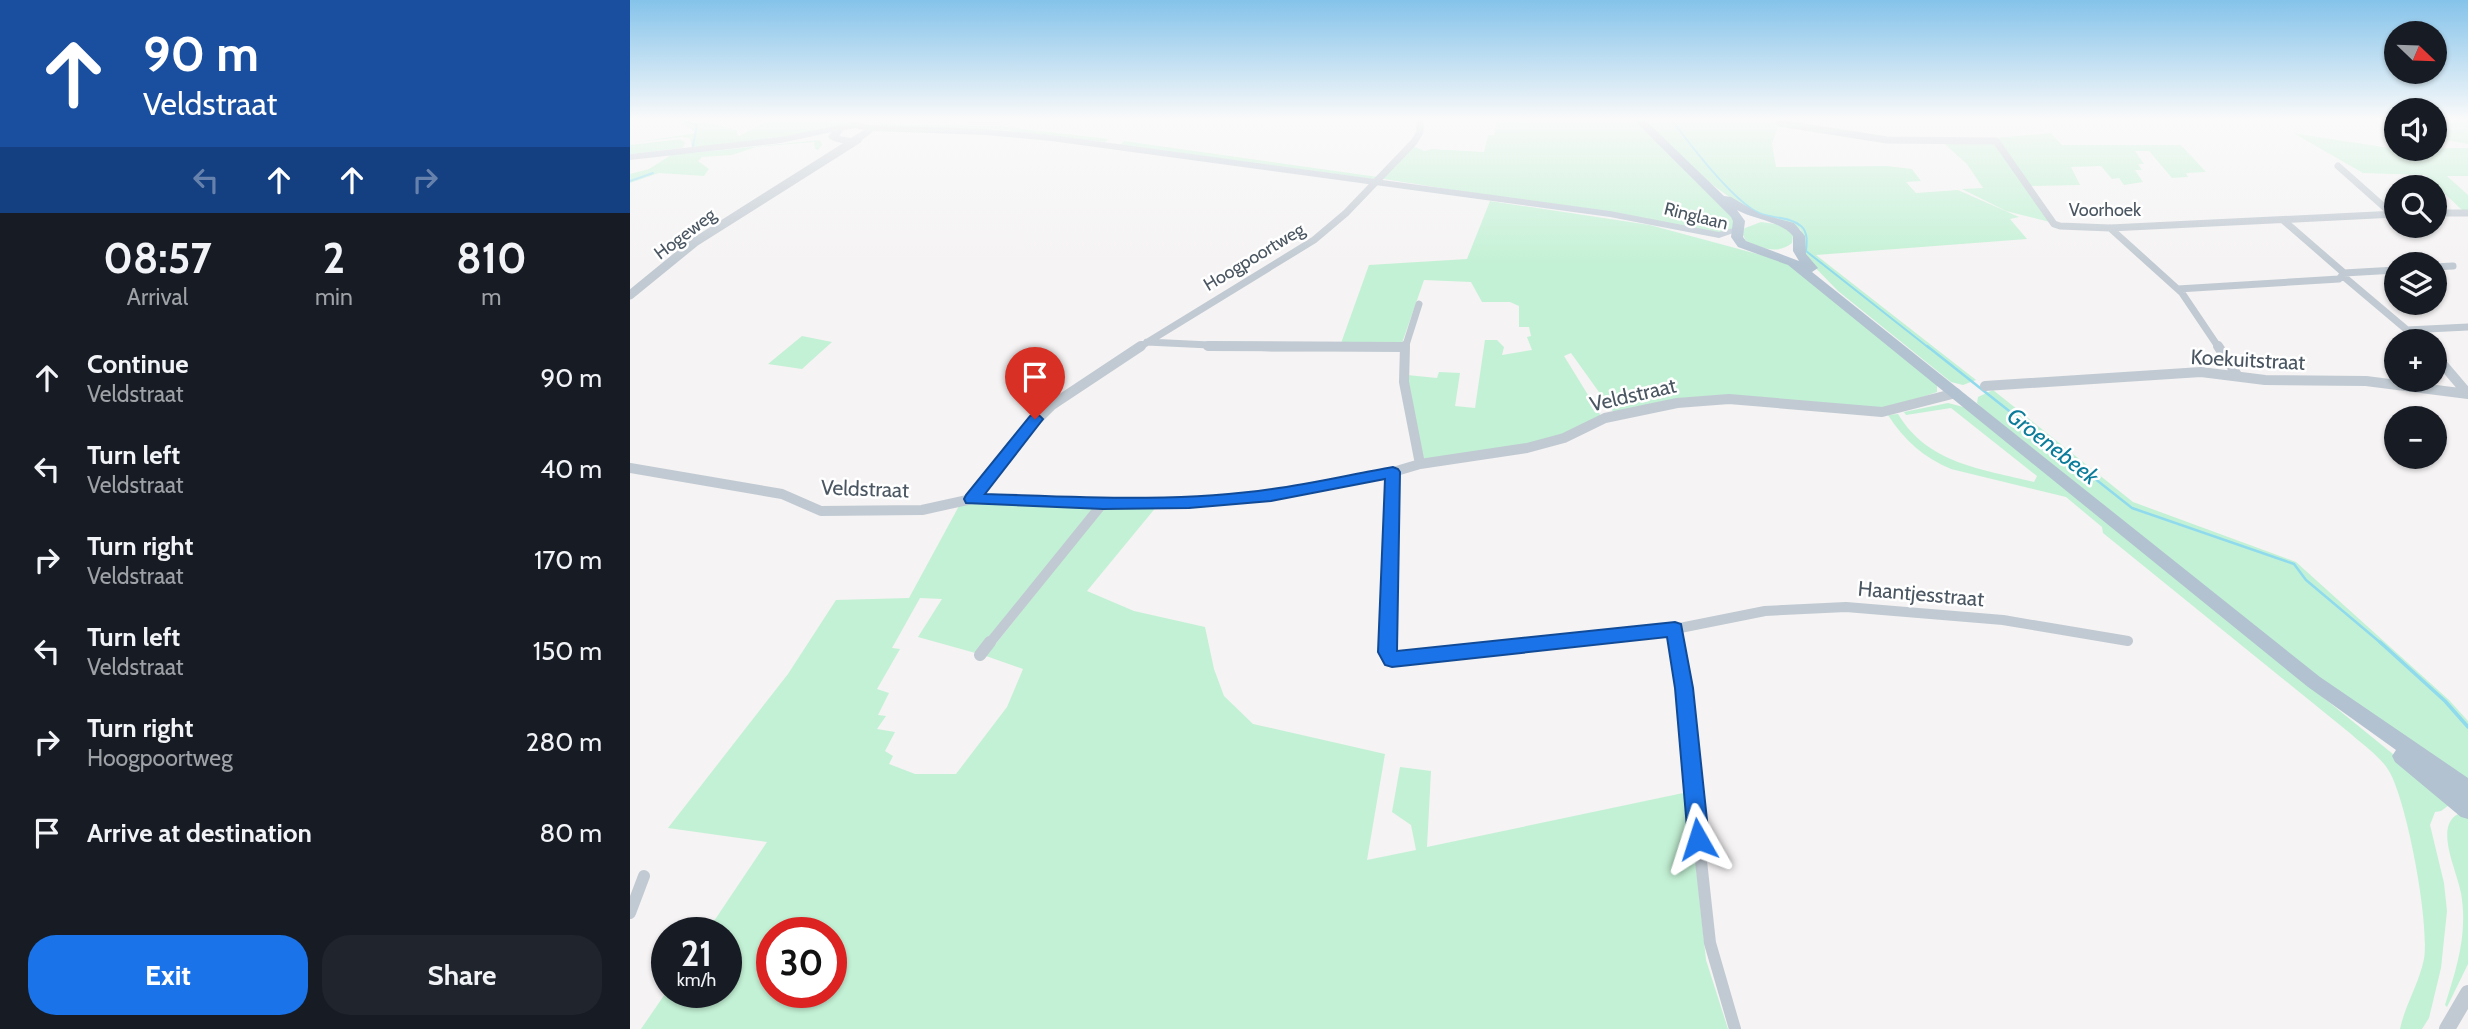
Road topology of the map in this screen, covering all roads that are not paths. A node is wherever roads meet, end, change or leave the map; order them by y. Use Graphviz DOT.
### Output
graph roads {
  1 [pos="806,168"];
  2 [pos="807,168"];
  3 [pos="1270,168"];
  4 [pos="1388,168"];
  5 [pos="1686,168"];
  6 [pos="2014,168"];
  7 [pos="2340,168"];
  8 [pos="1690,172"];
  9 [pos="796,176"];
  10 [pos="1375,182"];
  11 [pos="2384,205"];
  12 [pos="2447,213"];
  13 [pos="2468,213"];
  14 [pos="2384,215"];
  15 [pos="1631,218"];
  16 [pos="1771,219"];
  17 [pos="2283,220"];
  18 [pos="2110,228"];
  19 [pos="1738,229"];
  20 [pos="1796,246"];
  21 [pos="1758,251"];
  22 [pos="2447,266"];
  23 [pos="2453,266"];
  24 [pos="2384,271"];
  25 [pos="2344,275"];
  26 [pos="2178,289"];
  27 [pos="630,295"];
  28 [pos="1419,304"];
  29 [pos="1858,314"];
  30 [pos="2468,327"];
  31 [pos="2406,329"];
  32 [pos="2427,329"];
  33 [pos="1147,342"];
  34 [pos="1403,347"];
  35 [pos="2447,369"];
  36 [pos="2237,375"];
  37 [pos="1984,386"];
  38 [pos="1956,393"];
  39 [pos="2468,394"];
  40 [pos="1420,464"];
  41 [pos="630,468"];
  42 [pos="1393,472"];
  43 [pos="972,499"];
  44 [pos="1103,503"];
  45 [pos="1675,629"];
  46 [pos="2127,641"];
  47 [pos="981,655"];
  48 [pos="2314,682"];
  49 [pos="2468,789"];
  50 [pos="2468,810"];
  51 [pos="644,876"];
  52 [pos="630,913"];
  53 [pos="2468,993"];
  54 [pos="1735,1029"];
  55 [pos="2447,1029"];
  1 -- 9 [label="street, Hogeweg"];
  2 -- 9 [label="street, Hogeweg"];
  3 -- 10 [label="main road, Ringlaan"];
  4 -- 10 [label="street, Hoogpoortweg"];
  5 -- 8 [label="main road"];
  6 -- 18 [label="street, Voorhoek"];
  7 -- 11 [label="street, Voorhoek"];
  8 -- 16 [label="main road"];
  8 -- 19 [label="main road"];
  9 -- 27 [label="street, Hogeweg"];
  10 -- 15 [label="main road, Ringlaan"];
  10 -- 33 [label="street, Hoogpoortweg"];
  12 -- 13 [label="street"];
  14 -- 17 [label="street, Voorhoek"];
  15 -- 19 [label="main road, Ringlaan"];
  15 -- 21 [label="main road, Ringlaan"];
  16 -- 19 [label="main road"];
  16 -- 20 [label="main road"];
  17 -- 18 [label="street, Voorhoek"];
  17 -- 25 [label="street"];
  18 -- 26 [label="street"];
  19 -- 21 [label="main road"];
  20 -- 21 [label="main road"];
  20 -- 29 [label="main road"];
  21 -- 29 [label="main road"];
  22 -- 23 [label="street"];
  24 -- 25 [label="street"];
  25 -- 26 [label="street"];
  25 -- 31 [label="street"];
  26 -- 36 [label="street"];
  28 -- 34 [label="street"];
  29 -- 38 [label="main road"];
  30 -- 32 [label="street"];
  33 -- 34 [label="street"];
  33 -- 43 [label="street, Hoogpoortweg"];
  34 -- 40 [label="street"];
  35 -- 39 [label="street"];
  36 -- 37 [label="street, Koekuitstraat"];
  36 -- 39 [label="street, Koekuitstraat"];
  38 -- 40 [label="street, Veldstraat"];
  38 -- 48 [label="main road"];
  40 -- 42 [label="street, Veldstraat"];
  41 -- 43 [label="street, Veldstraat"];
  42 -- 44 [label="street, Veldstraat"];
  42 -- 45 [label="street"];
  43 -- 44 [label="street, Veldstraat"];
  44 -- 47 [label="street"];
  45 -- 46 [label="street, Haantjesstraat"];
  45 -- 54 [label="street"];
  48 -- 49 [label="main road"];
  48 -- 50 [label="main road"];
  51 -- 52 [label="street"];
  53 -- 55 [label="street"];
}
